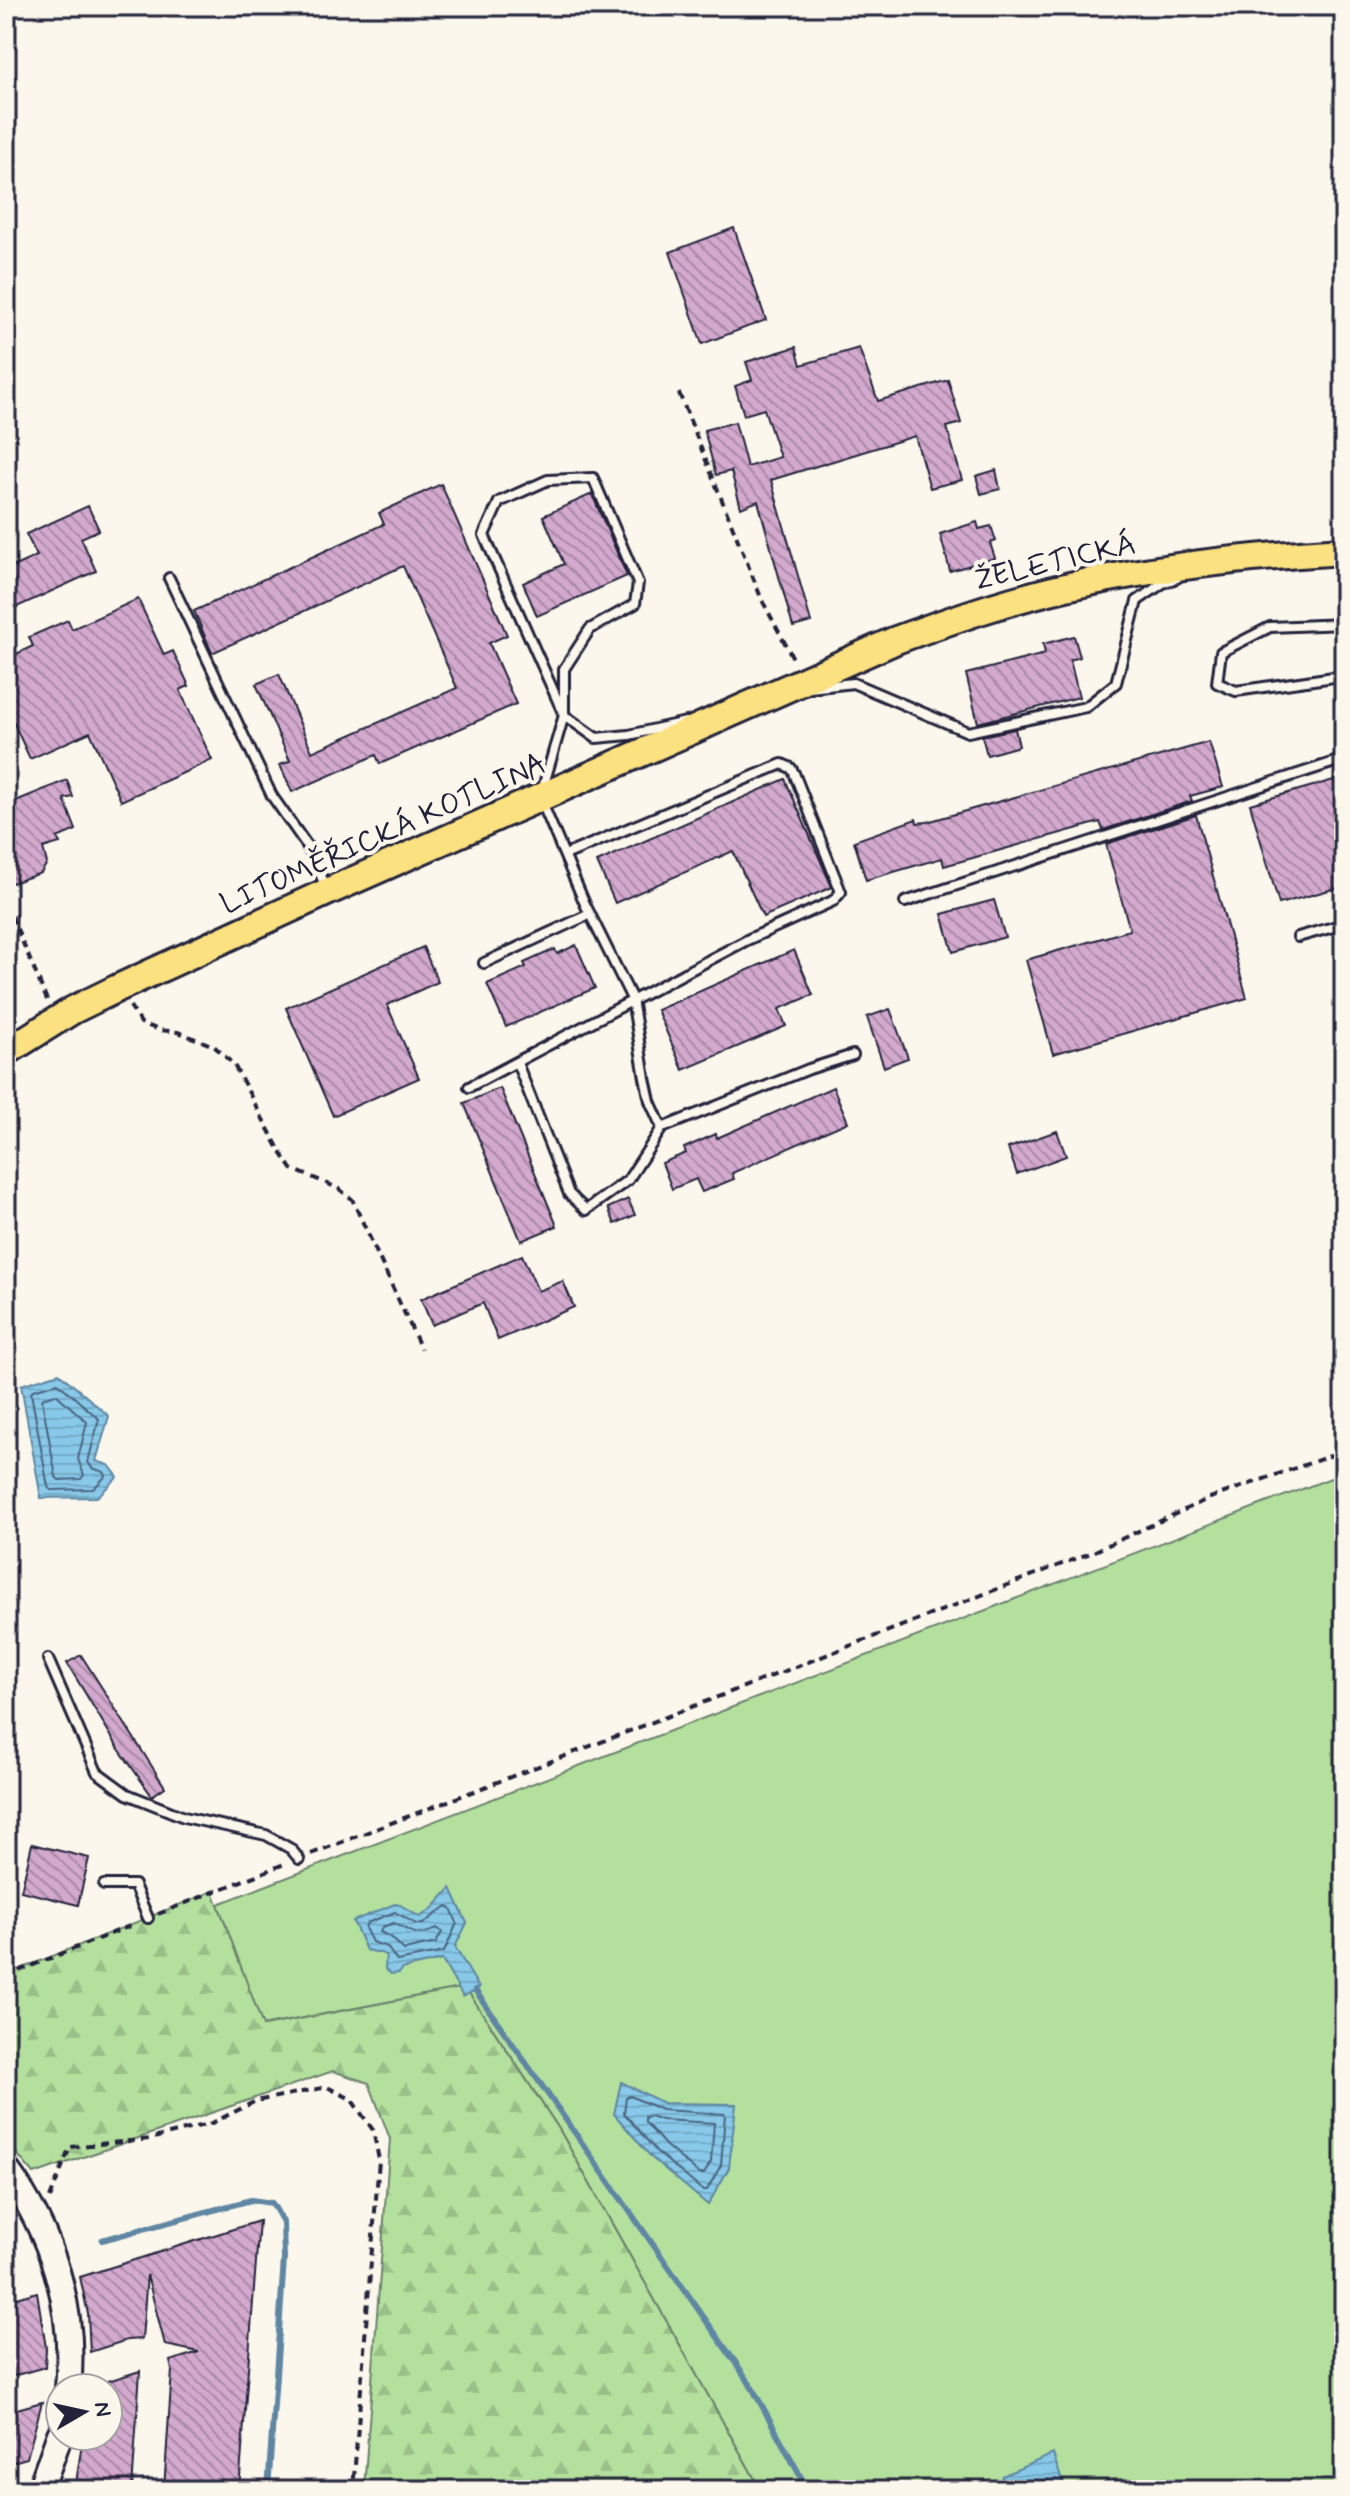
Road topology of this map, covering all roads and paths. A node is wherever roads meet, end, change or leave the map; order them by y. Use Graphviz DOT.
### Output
graph roads {
  1 [pos="679,393"];
  2 [pos="1344,551"];
  3 [pos="1223,562"];
  4 [pos="169,578"];
  5 [pos="1344,627"];
  6 [pos="798,683"];
  7 [pos="564,715"];
  8 [pos="703,725"];
  9 [pos="1344,759"];
  10 [pos="540,798"];
  11 [pos="565,855"];
  12 [pos="327,892"];
  13 [pos="905,902"];
  14 [pos="6,903"];
  15 [pos="590,914"];
  16 [pos="1344,924"];
  17 [pos="1298,937"];
  18 [pos="484,963"];
  19 [pos="118,988"];
  20 [pos="632,999"];
  21 [pos="56,1021"];
  22 [pos="6,1052"];
  23 [pos="853,1055"];
  24 [pos="517,1063"];
  25 [pos="469,1087"];
  26 [pos="662,1128"];
  27 [pos="421,1349"];
  28 [pos="1344,1451"];
  29 [pos="48,1659"];
  30 [pos="299,1859"];
  31 [pos="104,1885"];
  32 [pos="148,1918"];
  33 [pos="6,1976"];
  34 [pos="6,2169"];
  35 [pos="36,2215"];
  36 [pos="69,2372"];
  37 [pos="55,2452"];
  38 [pos="40,2490"];
  39 [pos="353,2490"];
  1 -- 6 [label="path"];
  2 -- 3 [label="main road, ŽELETICKÁ"];
  3 -- 6 [label="main road, ŽELETICKÁ"];
  3 -- 6 [label="lane"];
  4 -- 12 [label="lane"];
  5 -- 5 [label="lane"];
  6 -- 8 [label="main road, LITOMĚŘICKÁ KOTLINA"];
  7 -- 7 [label="lane"];
  7 -- 8 [label="lane"];
  7 -- 10 [label="lane"];
  8 -- 10 [label="main road, LITOMĚŘICKÁ KOTLINA"];
  9 -- 13 [label="lane"];
  10 -- 11 [label="lane"];
  10 -- 12 [label="main road, LITOMĚŘICKÁ KOTLINA"];
  11 -- 15 [label="lane"];
  11 -- 20 [label="lane"];
  12 -- 19 [label="main road, LITOMĚŘICKÁ KOTLINA"];
  14 -- 21 [label="path"];
  15 -- 18 [label="lane"];
  15 -- 20 [label="lane"];
  16 -- 17 [label="lane"];
  19 -- 21 [label="main road, LITOMĚŘICKÁ KOTLINA"];
  19 -- 27 [label="path"];
  20 -- 24 [label="lane"];
  20 -- 26 [label="lane"];
  21 -- 22 [label="main road, LITOMĚŘICKÁ KOTLINA"];
  23 -- 26 [label="lane"];
  24 -- 25 [label="lane"];
  24 -- 26 [label="lane"];
  28 -- 30 [label="path"];
  29 -- 30 [label="lane"];
  30 -- 32 [label="path"];
  31 -- 32 [label="lane"];
  32 -- 33 [label="path"];
  34 -- 35 [label="main road"];
  35 -- 36 [label="main road"];
  35 -- 39 [label="path"];
  37 -- 38 [label="main road"];
}
